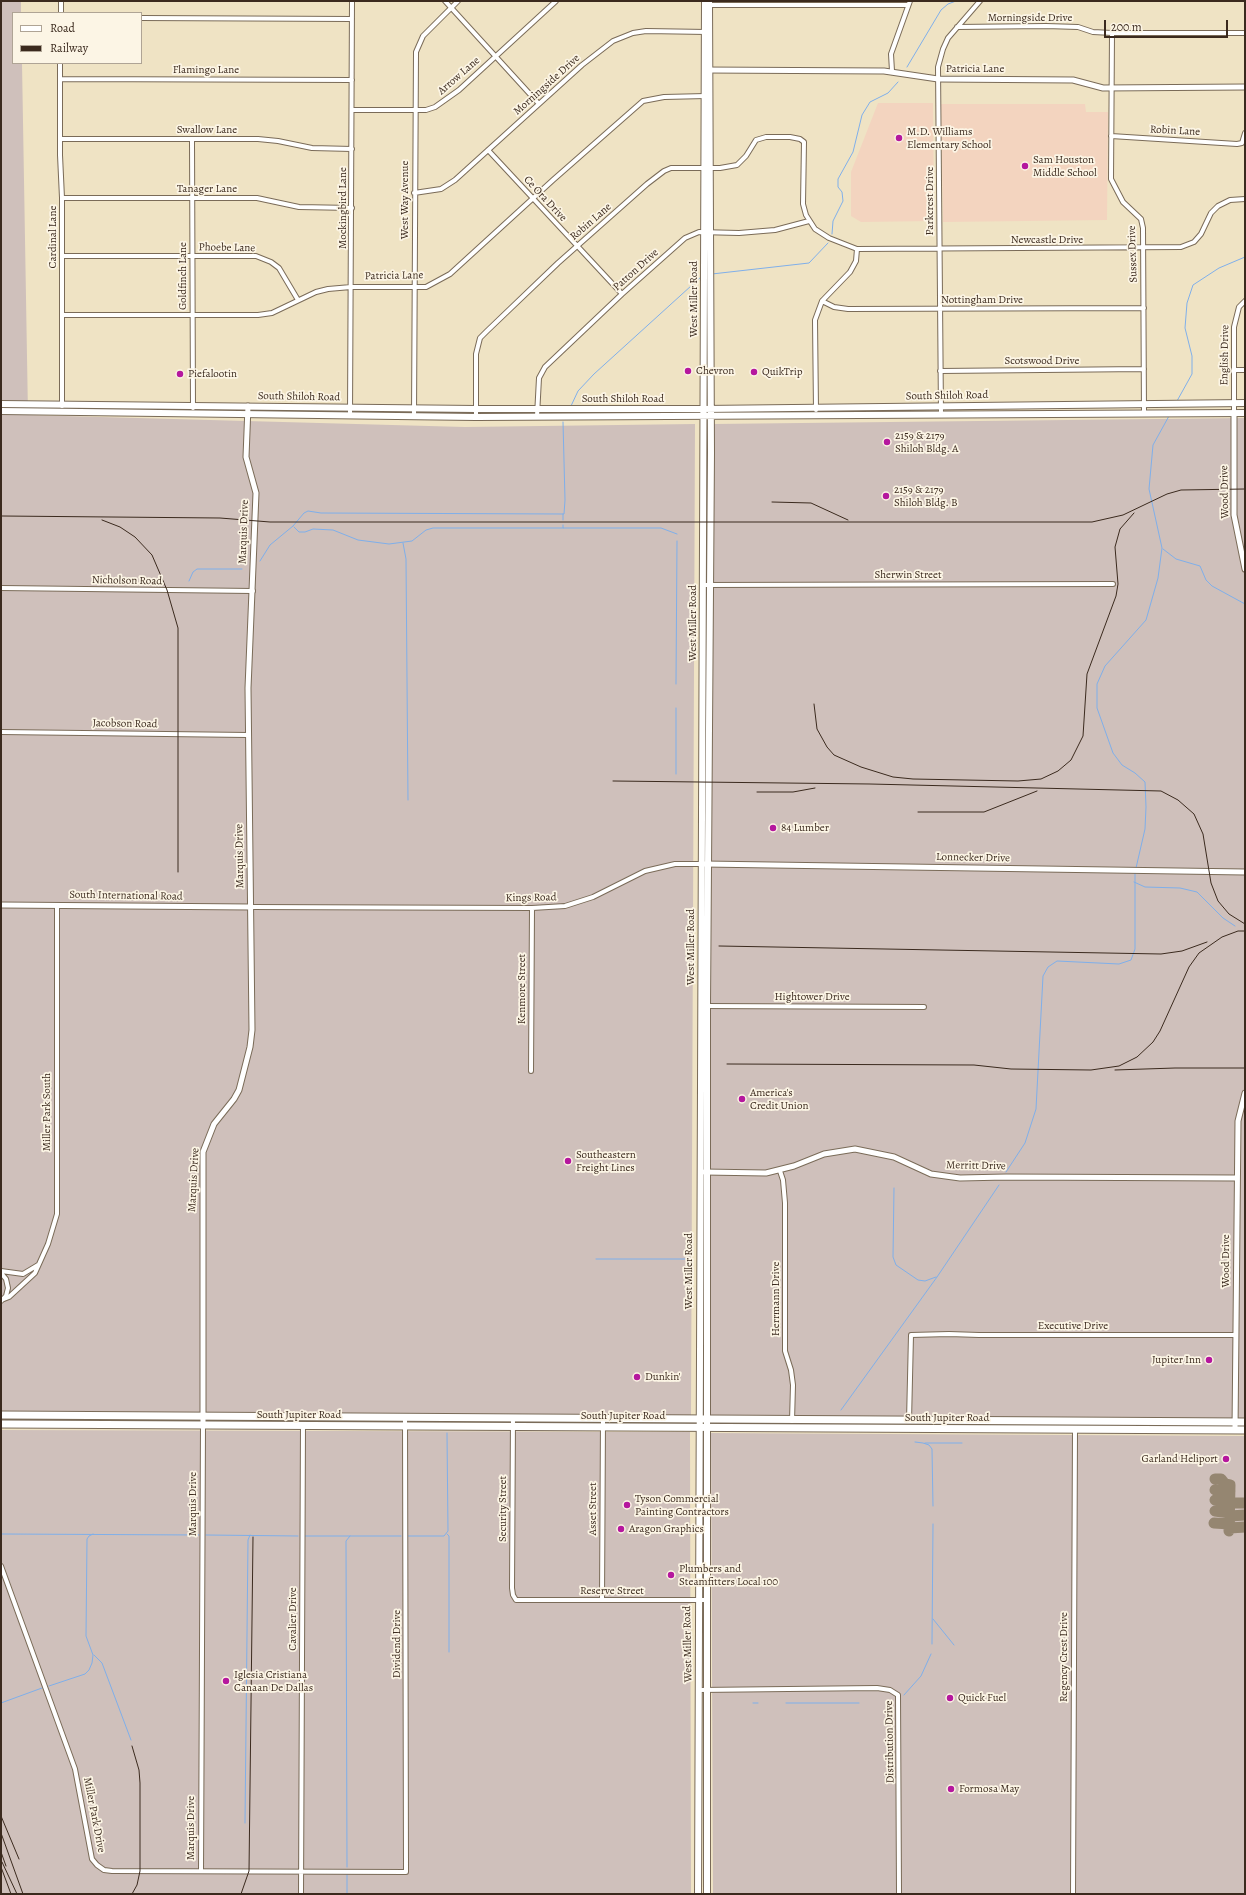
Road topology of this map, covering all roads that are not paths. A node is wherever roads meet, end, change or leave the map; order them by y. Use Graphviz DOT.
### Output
graph roads {
  1 [pos="61,1"];
  2 [pos="352,1"];
  3 [pos="445,1"];
  4 [pos="458,1"];
  5 [pos="556,1"];
  6 [pos="980,1"];
  7 [pos="707,3"];
  8 [pos="909,3"];
  9 [pos="451,8"];
  10 [pos="61,12"];
  11 [pos="142,18"];
  12 [pos="352,19"];
  13 [pos="957,27"];
  14 [pos="707,32"];
  15 [pos="1112,33"];
  16 [pos="1245,33"];
  17 [pos="495,56"];
  18 [pos="60,64"];
  19 [pos="707,71"];
  20 [pos="892,71"];
  21 [pos="60,79"];
  22 [pos="938,79"];
  23 [pos="352,80"];
  24 [pos="1245,87"];
  25 [pos="1112,88"];
  26 [pos="707,96"];
  27 [pos="539,104"];
  28 [pos="352,110"];
  29 [pos="414,110"];
  30 [pos="1245,133"];
  31 [pos="1111,136"];
  32 [pos="60,139"];
  33 [pos="192,139"];
  34 [pos="352,149"];
  35 [pos="488,150"];
  36 [pos="707,168"];
  37 [pos="414,193"];
  38 [pos="62,198"];
  39 [pos="192,198"];
  40 [pos="533,198"];
  41 [pos="1245,199"];
  42 [pos="352,208"];
  43 [pos="809,221"];
  44 [pos="706,233"];
  45 [pos="577,246"];
  46 [pos="1143,248"];
  47 [pos="857,249"];
  48 [pos="939,250"];
  49 [pos="62,256"];
  50 [pos="192,257"];
  51 [pos="352,287"];
  52 [pos="415,287"];
  53 [pos="622,294"];
  54 [pos="298,300"];
  55 [pos="1245,300"];
  56 [pos="822,301"];
  57 [pos="1144,308"];
  58 [pos="939,309"];
  59 [pos="62,314"];
  60 [pos="192,315"];
  61 [pos="1144,369"];
  62 [pos="1234,370"];
  63 [pos="1245,370"];
  64 [pos="940,371"];
  65 [pos="1234,403"];
  66 [pos="1245,403"];
  67 [pos="1,404"];
  68 [pos="1144,404"];
  69 [pos="193,406"];
  70 [pos="248,406"];
  71 [pos="940,406"];
  72 [pos="350,407"];
  73 [pos="62,408"];
  74 [pos="414,408"];
  75 [pos="476,409"];
  76 [pos="537,409"];
  77 [pos="1,411"];
  78 [pos="816,411"];
  79 [pos="703,412"];
  80 [pos="710,412"];
  81 [pos="1144,413"];
  82 [pos="1234,413"];
  83 [pos="1245,413"];
  84 [pos="193,414"];
  85 [pos="248,414"];
  86 [pos="940,414"];
  87 [pos="350,415"];
  88 [pos="414,416"];
  89 [pos="537,416"];
  90 [pos="476,417"];
  91 [pos="1245,569"];
  92 [pos="1113,584"];
  93 [pos="703,585"];
  94 [pos="710,586"];
  95 [pos="1,588"];
  96 [pos="253,591"];
  97 [pos="1,732"];
  98 [pos="248,735"];
  99 [pos="702,864"];
  100 [pos="709,864"];
  101 [pos="1245,872"];
  102 [pos="1,905"];
  103 [pos="57,905"];
  104 [pos="251,907"];
  105 [pos="532,908"];
  106 [pos="704,1005"];
  107 [pos="924,1007"];
  108 [pos="531,1071"];
  109 [pos="1245,1093"];
  110 [pos="780,1171"];
  111 [pos="700,1172"];
  112 [pos="707,1173"];
  113 [pos="1236,1178"];
  114 [pos="40,1264"];
  115 [pos="1,1272"];
  116 [pos="2,1301"];
  117 [pos="1235,1335"];
  118 [pos="1,1415"];
  119 [pos="96,1415"];
  120 [pos="202,1416"];
  121 [pos="303,1416"];
  122 [pos="356,1416"];
  123 [pos="405,1417"];
  124 [pos="458,1417"];
  125 [pos="513,1417"];
  126 [pos="603,1418"];
  127 [pos="698,1419"];
  128 [pos="707,1419"];
  129 [pos="792,1419"];
  130 [pos="909,1420"];
  131 [pos="973,1420"];
  132 [pos="1075,1421"];
  133 [pos="1235,1421"];
  134 [pos="1245,1422"];
  135 [pos="1,1424"];
  136 [pos="96,1424"];
  137 [pos="203,1425"];
  138 [pos="303,1426"];
  139 [pos="356,1426"];
  140 [pos="405,1426"];
  141 [pos="458,1426"];
  142 [pos="513,1427"];
  143 [pos="603,1427"];
  144 [pos="698,1427"];
  145 [pos="707,1427"];
  146 [pos="792,1427"];
  147 [pos="1075,1429"];
  148 [pos="909,1430"];
  149 [pos="972,1430"];
  150 [pos="1235,1430"];
  151 [pos="1245,1430"];
  152 [pos="698,1535"];
  153 [pos="707,1535"];
  154 [pos="1,1566"];
  155 [pos="516,1600"];
  156 [pos="602,1600"];
  157 [pos="698,1600"];
  158 [pos="707,1600"];
  159 [pos="699,1690"];
  160 [pos="708,1690"];
  161 [pos="201,1871"];
  162 [pos="301,1871"];
  163 [pos="698,1871"];
  164 [pos="707,1871"];
  165 [pos="406,1872"];
  166 [pos="301,1894"];
  167 [pos="698,1894"];
  168 [pos="707,1894"];
  169 [pos="899,1894"];
  170 [pos="1073,1894"];
  1 -- 10 [label="street"];
  2 -- 12 [label="street, Mockingbird Lane"];
  3 -- 9 [label="street"];
  4 -- 9 [label="street, West Way Avenue"];
  5 -- 17 [label="street, Arrow Lane"];
  6 -- 13 [label="street, Parkcrest Drive"];
  7 -- 8 [label="street"];
  7 -- 14 [label="main road, West Miller Road"];
  8 -- 20 [label="street"];
  9 -- 17 [label="street"];
  9 -- 29 [label="street, West Way Avenue"];
  11 -- 12 [label="street"];
  12 -- 23 [label="street, Mockingbird Lane"];
  13 -- 15 [label="street, Morningside Drive"];
  13 -- 22 [label="street, Parkcrest Drive"];
  14 -- 19 [label="main road, West Miller Road"];
  14 -- 27 [label="street, Morningside Drive"];
  15 -- 16 [label="street, Morningside Drive"];
  15 -- 25 [label="street, Sussex Drive"];
  17 -- 27 [label="street"];
  17 -- 29 [label="street, Arrow Lane"];
  18 -- 21 [label="street, Cardinal Lane"];
  19 -- 20 [label="street, Patricia Lane"];
  19 -- 26 [label="main road, West Miller Road"];
  20 -- 22 [label="street, Patricia Lane"];
  21 -- 23 [label="street, Flamingo Lane"];
  21 -- 32 [label="street, Cardinal Lane"];
  22 -- 25 [label="street, Patricia Lane"];
  22 -- 48 [label="street, Parkcrest Drive"];
  23 -- 28 [label="street, Mockingbird Lane"];
  24 -- 25 [label="street, Patricia Lane"];
  25 -- 31 [label="street, Sussex Drive"];
  26 -- 36 [label="main road, West Miller Road"];
  26 -- 40 [label="street, Patricia Lane"];
  27 -- 35 [label="street, Morningside Drive"];
  28 -- 29 [label="street, Arrow Lane"];
  28 -- 34 [label="street, Mockingbird Lane"];
  29 -- 37 [label="street, West Way Avenue"];
  30 -- 31 [label="street, Robin Lane"];
  31 -- 46 [label="street, Sussex Drive"];
  32 -- 33 [label="street, Swallow Lane"];
  32 -- 38 [label="street, Cardinal Lane"];
  33 -- 34 [label="street, Swallow Lane"];
  33 -- 39 [label="street, Goldfinch Lane"];
  34 -- 42 [label="street, Mockingbird Lane"];
  35 -- 37 [label="street, Morningside Drive"];
  35 -- 40 [label="street, Ce Ora Drive"];
  36 -- 43 [label="street, Robin Lane"];
  36 -- 44 [label="main road, West Miller Road"];
  36 -- 45 [label="street, Robin Lane"];
  37 -- 52 [label="street, West Way Avenue"];
  38 -- 39 [label="street, Tanager Lane"];
  38 -- 49 [label="street, Cardinal Lane"];
  39 -- 42 [label="street, Tanager Lane"];
  39 -- 50 [label="street, Goldfinch Lane"];
  40 -- 45 [label="street, Ce Ora Drive"];
  40 -- 52 [label="street, Patricia Lane"];
  41 -- 46 [label="street, Newcastle Drive"];
  42 -- 51 [label="street, Mockingbird Lane"];
  43 -- 44 [label="street, Patton Drive"];
  43 -- 47 [label="street, Newcastle Drive"];
  44 -- 53 [label="street, Patton Drive"];
  44 -- 79 [label="main road, West Miller Road"];
  44 -- 80 [label="main road, West Miller Road"];
  45 -- 53 [label="street, Ce Ora Drive"];
  45 -- 75 [label="street, Robin Lane"];
  46 -- 48 [label="street, Newcastle Drive"];
  46 -- 57 [label="street, Sussex Drive"];
  47 -- 48 [label="street, Newcastle Drive"];
  47 -- 56 [label="street"];
  48 -- 58 [label="street, Parkcrest Drive"];
  49 -- 50 [label="street, Phoebe Lane"];
  49 -- 59 [label="street, Cardinal Lane"];
  50 -- 54 [label="street, Phoebe Lane"];
  50 -- 60 [label="street, Goldfinch Lane"];
  51 -- 52 [label="street, Patricia Lane"];
  51 -- 54 [label="street, Patricia Lane"];
  51 -- 72 [label="street, Mockingbird Lane"];
  52 -- 74 [label="street, West Way Avenue"];
  53 -- 76 [label="street, Patton Drive"];
  54 -- 60 [label="street, Patricia Lane"];
  55 -- 62 [label="street, English Drive"];
  56 -- 58 [label="street, Nottingham Drive"];
  56 -- 78 [label="street"];
  57 -- 58 [label="street, Nottingham Drive"];
  57 -- 61 [label="street, Sussex Drive"];
  58 -- 64 [label="street, Parkcrest Drive"];
  59 -- 60 [label="street, Patricia Lane"];
  59 -- 73 [label="street, Cardinal Lane"];
  60 -- 69 [label="street, Goldfinch Lane"];
  61 -- 64 [label="street, Scotswood Drive"];
  61 -- 68 [label="street, Sussex Drive"];
  62 -- 63 [label="street"];
  62 -- 65 [label="street, English Drive"];
  64 -- 71 [label="street, Parkcrest Drive"];
  65 -- 66 [label="main road, South Shiloh Road"];
  65 -- 68 [label="main road, South Shiloh Road"];
  65 -- 82 [label="street, English Drive"];
  67 -- 73 [label="main road, South Shiloh Road"];
  68 -- 71 [label="main road, South Shiloh Road"];
  68 -- 81 [label="street, Sussex Drive"];
  69 -- 70 [label="main road, South Shiloh Road"];
  69 -- 73 [label="main road, South Shiloh Road"];
  69 -- 84 [label="street, Goldfinch Lane"];
  70 -- 72 [label="main road, South Shiloh Road"];
  70 -- 85 [label="street, Marquis Drive"];
  71 -- 78 [label="main road, South Shiloh Road"];
  71 -- 86 [label="street, Parkcrest Drive"];
  72 -- 74 [label="main road, South Shiloh Road"];
  72 -- 87 [label="street, Mockingbird Lane"];
  73 -- 77 [label="main road, South Shiloh Road"];
  73 -- 84 [label="main road, South Shiloh Road"];
  74 -- 75 [label="main road, South Shiloh Road"];
  74 -- 88 [label="street, West Way Avenue"];
  75 -- 76 [label="main road, South Shiloh Road"];
  75 -- 90 [label="street, Robin Lane"];
  76 -- 79 [label="main road, South Shiloh Road"];
  76 -- 89 [label="street, Patton Drive"];
  78 -- 80 [label="main road, South Shiloh Road"];
  78 -- 86 [label="main road, South Shiloh Road"];
  79 -- 80 [label="main road, South Shiloh Road"];
  79 -- 89 [label="main road, South Shiloh Road"];
  79 -- 93 [label="main road, West Miller Road"];
  80 -- 94 [label="main road, West Miller Road"];
  81 -- 82 [label="main road, South Shiloh Road"];
  81 -- 86 [label="main road, South Shiloh Road"];
  82 -- 83 [label="main road, South Shiloh Road"];
  82 -- 91 [label="street, Wood Drive"];
  84 -- 85 [label="main road, South Shiloh Road"];
  85 -- 87 [label="main road, South Shiloh Road"];
  85 -- 96 [label="street, Marquis Drive"];
  87 -- 88 [label="main road, South Shiloh Road"];
  88 -- 90 [label="main road, South Shiloh Road"];
  89 -- 90 [label="main road, South Shiloh Road"];
  92 -- 94 [label="street, Sherwin Street"];
  93 -- 94 [label="street, Sherwin Street"];
  93 -- 99 [label="main road, West Miller Road"];
  94 -- 100 [label="main road, West Miller Road"];
  95 -- 96 [label="street, Nicholson Road"];
  96 -- 98 [label="street, Marquis Drive"];
  97 -- 98 [label="street, Jacobson Road"];
  98 -- 104 [label="street, Marquis Drive"];
  99 -- 100 [label="street, Lonnecker Drive"];
  99 -- 105 [label="street, Kings Road"];
  99 -- 106 [label="main road, West Miller Road"];
  100 -- 101 [label="street, Lonnecker Drive"];
  100 -- 106 [label="main road, West Miller Road"];
  102 -- 103 [label="street, South International Road"];
  103 -- 104 [label="street, South International Road"];
  103 -- 114 [label="street, Miller Park South"];
  104 -- 105 [label="street, Kings Road"];
  104 -- 120 [label="street, Marquis Drive"];
  105 -- 108 [label="street, Kenmore Street"];
  106 -- 107 [label="street, Hightower Drive"];
  106 -- 111 [label="main road, West Miller Road"];
  106 -- 112 [label="main road, West Miller Road"];
  109 -- 113 [label="street, Wood Drive"];
  110 -- 112 [label="street, Merritt Drive"];
  110 -- 113 [label="street, Merritt Drive"];
  110 -- 129 [label="street, Herrmann Drive"];
  111 -- 112 [label="street, Merritt Drive"];
  111 -- 127 [label="main road, West Miller Road"];
  112 -- 128 [label="main road, West Miller Road"];
  113 -- 117 [label="street, Wood Drive"];
  114 -- 115 [label="street"];
  114 -- 116 [label="street, Miller Park South"];
  115 -- 116 [label="street"];
  117 -- 130 [label="street, Executive Drive"];
  117 -- 133 [label="street, Wood Drive"];
  118 -- 119 [label="main road, South Jupiter Road"];
  119 -- 120 [label="main road, South Jupiter Road"];
  119 -- 136 [label="main road"];
  120 -- 121 [label="main road, South Jupiter Road"];
  120 -- 137 [label="street, Marquis Drive"];
  121 -- 122 [label="main road, South Jupiter Road"];
  121 -- 138 [label="street, Cavalier Drive"];
  122 -- 123 [label="main road, South Jupiter Road"];
  122 -- 139 [label="main road"];
  123 -- 124 [label="main road, South Jupiter Road"];
  123 -- 140 [label="street, Dividend Drive"];
  124 -- 125 [label="main road, South Jupiter Road"];
  124 -- 141 [label="main road"];
  125 -- 126 [label="main road, South Jupiter Road"];
  125 -- 142 [label="street, Security Street"];
  126 -- 127 [label="main road, South Jupiter Road"];
  126 -- 143 [label="street, Asset Street"];
  127 -- 128 [label="main road, South Jupiter Road"];
  127 -- 144 [label="main road, West Miller Road"];
  128 -- 129 [label="main road, South Jupiter Road"];
  128 -- 145 [label="main road, West Miller Road"];
  129 -- 130 [label="main road, South Jupiter Road"];
  129 -- 146 [label="street, Herrmann Drive"];
  130 -- 131 [label="main road, South Jupiter Road"];
  130 -- 148 [label="street"];
  131 -- 132 [label="main road, South Jupiter Road"];
  131 -- 149 [label="main road"];
  132 -- 133 [label="main road, South Jupiter Road"];
  132 -- 147 [label="street, Regency Crest Drive"];
  133 -- 134 [label="main road, South Jupiter Road"];
  133 -- 150 [label="street, Wood Drive"];
  135 -- 136 [label="main road, South Jupiter Road"];
  136 -- 137 [label="main road, South Jupiter Road"];
  137 -- 138 [label="main road, South Jupiter Road"];
  137 -- 161 [label="street, Marquis Drive"];
  138 -- 139 [label="main road, South Jupiter Road"];
  138 -- 162 [label="street, Cavalier Drive"];
  139 -- 140 [label="main road, South Jupiter Road"];
  140 -- 141 [label="main road, South Jupiter Road"];
  140 -- 165 [label="street, Dividend Drive"];
  141 -- 142 [label="main road, South Jupiter Road"];
  142 -- 143 [label="main road, South Jupiter Road"];
  142 -- 155 [label="street, Security Street"];
  143 -- 144 [label="main road, South Jupiter Road"];
  143 -- 156 [label="street, Asset Street"];
  144 -- 145 [label="main road, South Jupiter Road"];
  144 -- 152 [label="main road, West Miller Road"];
  145 -- 146 [label="main road, South Jupiter Road"];
  145 -- 153 [label="main road, West Miller Road"];
  146 -- 148 [label="main road, South Jupiter Road"];
  147 -- 149 [label="main road, South Jupiter Road"];
  147 -- 150 [label="main road, South Jupiter Road"];
  147 -- 170 [label="street, Regency Crest Drive"];
  148 -- 149 [label="main road, South Jupiter Road"];
  150 -- 151 [label="main road, South Jupiter Road"];
  152 -- 153 [label="main road"];
  152 -- 157 [label="main road, West Miller Road"];
  153 -- 158 [label="main road, West Miller Road"];
  154 -- 161 [label="street, Miller Park Drive"];
  155 -- 156 [label="street, Reserve Street"];
  156 -- 157 [label="street, Reserve Street"];
  157 -- 158 [label="street, Reserve Street"];
  157 -- 159 [label="main road, West Miller Road"];
  158 -- 160 [label="main road, West Miller Road"];
  159 -- 160 [label="street, Distribution Drive"];
  159 -- 163 [label="main road, West Miller Road"];
  160 -- 164 [label="main road, West Miller Road"];
  160 -- 169 [label="street, Distribution Drive"];
  161 -- 162 [label="street, Miller Park Drive"];
  162 -- 165 [label="street, Miller Park Drive"];
  162 -- 166 [label="street, Cavalier Drive"];
  163 -- 164 [label="main road"];
  163 -- 167 [label="main road, West Miller Road"];
  164 -- 168 [label="main road, West Miller Road"];
}
